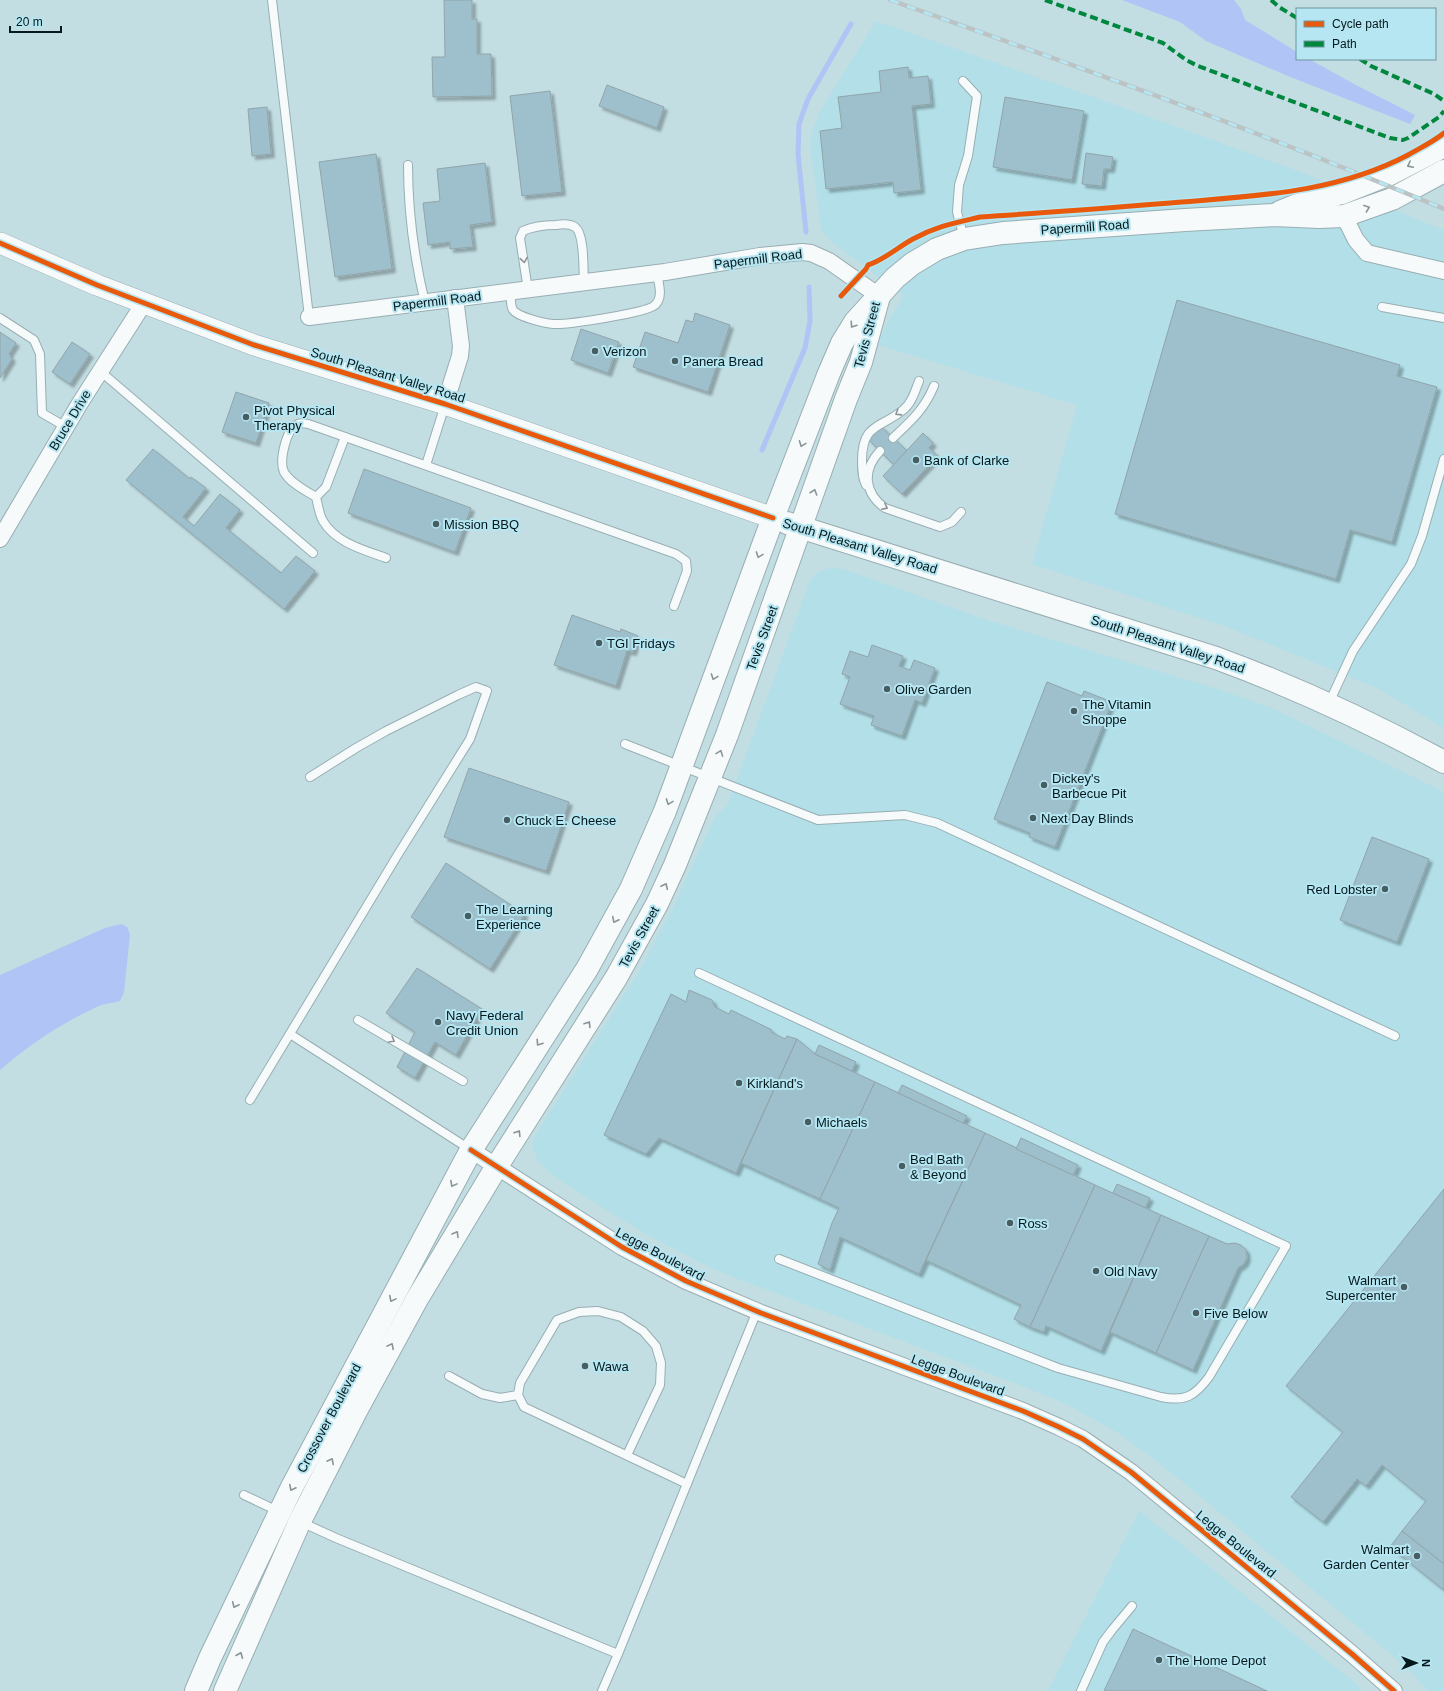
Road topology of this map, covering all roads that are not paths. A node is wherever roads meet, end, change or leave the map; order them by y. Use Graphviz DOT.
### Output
graph roads {
  1 [pos="272,0"];
  2 [pos="963,81"];
  3 [pos="1444,146"];
  4 [pos="408,165"];
  5 [pos="1444,171"];
  6 [pos="1274,215"];
  7 [pos="1344,216"];
  8 [pos="964,239"];
  9 [pos="0,243"];
  10 [pos="1444,271"];
  11 [pos="656,273"];
  12 [pos="584,282"];
  13 [pos="528,290"];
  14 [pos="511,292"];
  15 [pos="879,296"];
  16 [pos="455,298"];
  17 [pos="144,303"];
  18 [pos="425,303"];
  19 [pos="1382,307"];
  20 [pos="308,317"];
  21 [pos="0,318"];
  22 [pos="1444,318"];
  23 [pos="100,371"];
  24 [pos="919,381"];
  25 [pos="934,386"];
  26 [pos="445,404"];
  27 [pos="66,427"];
  28 [pos="345,437"];
  29 [pos="893,438"];
  30 [pos="880,451"];
  31 [pos="1444,459"];
  32 [pos="426,465"];
  33 [pos="871,494"];
  34 [pos="316,497"];
  35 [pos="961,512"];
  36 [pos="773,518"];
  37 [pos="801,528"];
  38 [pos="0,539"];
  39 [pos="313,553"];
  40 [pos="386,558"];
  41 [pos="674,606"];
  42 [pos="1329,704"];
  43 [pos="626,744"];
  44 [pos="1444,762"];
  45 [pos="682,765"];
  46 [pos="310,777"];
  47 [pos="711,777"];
  48 [pos="699,973"];
  49 [pos="358,1020"];
  50 [pos="290,1034"];
  51 [pos="1395,1036"];
  52 [pos="463,1081"];
  53 [pos="250,1100"];
  54 [pos="471,1150"];
  55 [pos="497,1166"];
  56 [pos="779,1260"];
  57 [pos="757,1311"];
  58 [pos="448,1376"];
  59 [pos="518,1395"];
  60 [pos="627,1455"];
  61 [pos="687,1484"];
  62 [pos="244,1495"];
  63 [pos="290,1516"];
  64 [pos="1132,1606"];
  65 [pos="618,1654"];
  66 [pos="196,1691"];
  67 [pos="225,1691"];
  68 [pos="602,1691"];
  69 [pos="1081,1691"];
  70 [pos="1394,1691"];
  1 -- 20 [label="lane"];
  2 -- 8 [label="lane"];
  3 -- 6 [label="main road, Papermill Road, one-way"];
  4 -- 18 [label="lane"];
  7 -- 5 [label="main road, Papermill Road, one-way"];
  6 -- 7 [label="main road, Papermill Road"];
  6 -- 8 [label="main road, Papermill Road"];
  7 -- 10 [label="street"];
  8 -- 15 [label="main road, Papermill Road"];
  9 -- 17 [label="street, South Pleasant Valley Road"];
  11 -- 12 [label="street, Papermill Road"];
  11 -- 14 [label="lane"];
  11 -- 15 [label="street, Papermill Road"];
  12 -- 13 [label="street, Papermill Road"];
  12 -- 13 [label="lane, one-way"];
  13 -- 14 [label="street, Papermill Road"];
  14 -- 16 [label="street, Papermill Road"];
  15 -- 36 [label="main road, Tevis Street, one-way"];
  37 -- 15 [label="main road, Tevis Street, one-way"];
  16 -- 18 [label="street, Papermill Road"];
  16 -- 26 [label="street"];
  17 -- 23 [label="street, Bruce Drive"];
  17 -- 26 [label="street, South Pleasant Valley Road"];
  18 -- 20 [label="street, Papermill Road"];
  19 -- 22 [label="lane"];
  21 -- 27 [label="lane"];
  23 -- 27 [label="street, Bruce Drive"];
  23 -- 39 [label="lane"];
  24 -- 33 [label="lane, one-way"];
  25 -- 29 [label="lane"];
  26 -- 32 [label="lane"];
  26 -- 36 [label="street, South Pleasant Valley Road"];
  27 -- 38 [label="street, Bruce Drive"];
  28 -- 32 [label="lane"];
  28 -- 34 [label="lane"];
  28 -- 34 [label="lane"];
  30 -- 33 [label="lane"];
  31 -- 42 [label="lane"];
  32 -- 41 [label="lane"];
  33 -- 35 [label="lane, one-way"];
  34 -- 40 [label="lane"];
  36 -- 37 [label="main road, South Pleasant Valley Road"];
  36 -- 45 [label="main road, Tevis Street, one-way"];
  37 -- 42 [label="main road, South Pleasant Valley Road"];
  47 -- 37 [label="main road, Tevis Street, one-way"];
  42 -- 44 [label="main road, South Pleasant Valley Road"];
  43 -- 45 [label="lane"];
  45 -- 47 [label="lane"];
  45 -- 54 [label="main road, Tevis Street, one-way"];
  46 -- 50 [label="lane"];
  47 -- 51 [label="lane"];
  55 -- 47 [label="main road, Tevis Street, one-way"];
  48 -- 56 [label="lane"];
  49 -- 52 [label="lane, one-way"];
  50 -- 53 [label="lane"];
  50 -- 54 [label="lane"];
  54 -- 55 [label="street, Legge Boulevard"];
  54 -- 63 [label="main road, Crossover Boulevard, one-way"];
  55 -- 57 [label="street, Legge Boulevard"];
  63 -- 55 [label="main road, Crossover Boulevard, one-way"];
  57 -- 61 [label="lane"];
  57 -- 70 [label="street, Legge Boulevard"];
  58 -- 59 [label="lane"];
  59 -- 60 [label="lane"];
  59 -- 60 [label="lane"];
  60 -- 61 [label="lane"];
  61 -- 65 [label="lane"];
  62 -- 63 [label="lane"];
  63 -- 65 [label="lane"];
  63 -- 66 [label="main road, Crossover Boulevard, one-way"];
  67 -- 63 [label="main road, Crossover Boulevard, one-way"];
  64 -- 69 [label="lane"];
  65 -- 68 [label="lane"];
}
